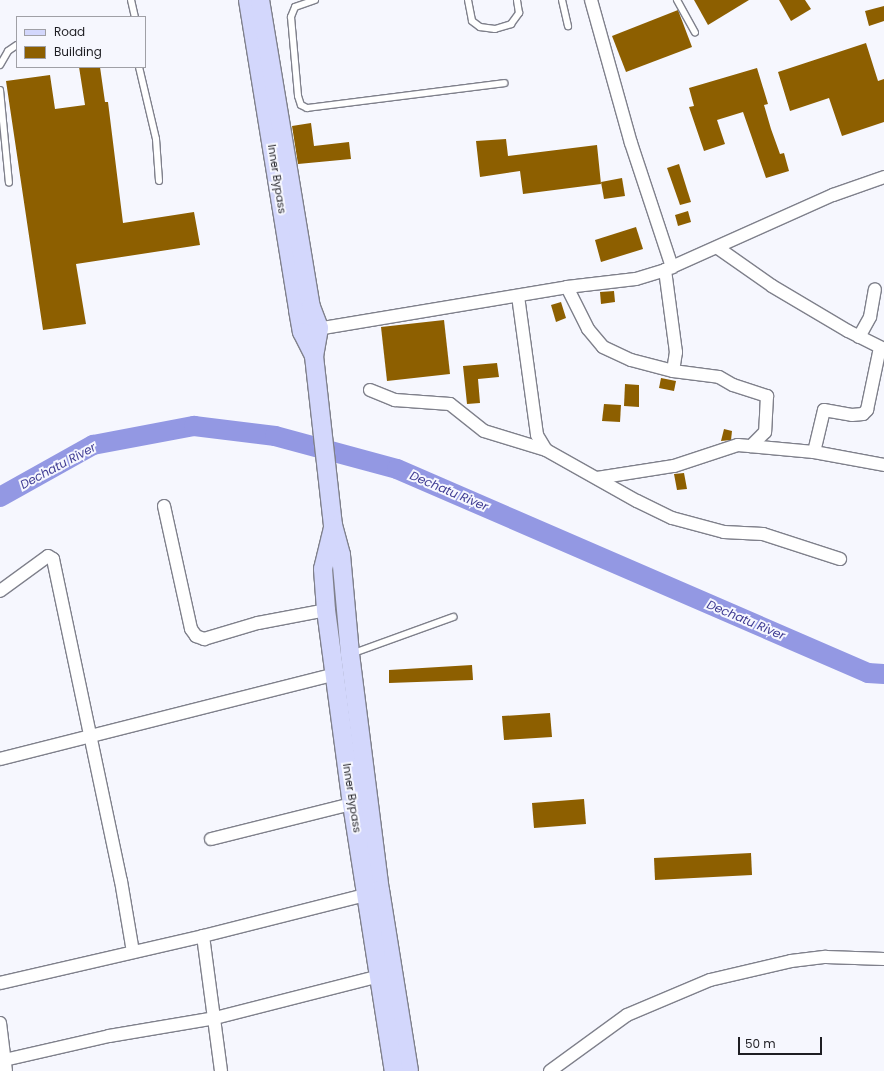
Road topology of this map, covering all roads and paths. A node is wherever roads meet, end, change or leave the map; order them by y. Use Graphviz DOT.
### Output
graph roads {
  1 [pos="131,0"];
  2 [pos="248,0"];
  3 [pos="260,0"];
  4 [pos="315,0"];
  5 [pos="468,0"];
  6 [pos="517,0"];
  7 [pos="562,0"];
  8 [pos="591,0"];
  9 [pos="677,0"];
  10 [pos="134,16"];
  11 [pos="568,26"];
  12 [pos="695,32"];
  13 [pos="16,46"];
  14 [pos="0,65"];
  15 [pos="139,68"];
  16 [pos="504,83"];
  17 [pos="0,90"];
  18 [pos="884,177"];
  19 [pos="159,181"];
  20 [pos="8,183"];
  21 [pos="718,248"];
  22 [pos="668,269"];
  23 [pos="567,287"];
  24 [pos="875,289"];
  25 [pos="518,296"];
  26 [pos="310,330"];
  27 [pos="859,337"];
  28 [pos="882,349"];
  29 [pos="673,371"];
  30 [pos="370,390"];
  31 [pos="536,428"];
  32 [pos="520,442"];
  33 [pos="751,446"];
  34 [pos="546,450"];
  35 [pos="814,452"];
  36 [pos="884,465"];
  37 [pos="597,478"];
  38 [pos="164,506"];
  39 [pos="333,525"];
  40 [pos="840,559"];
  41 [pos="0,592"];
  42 [pos="326,610"];
  43 [pos="453,617"];
  44 [pos="350,654"];
  45 [pos="335,674"];
  46 [pos="90,735"];
  47 [pos="0,759"];
  48 [pos="360,802"];
  49 [pos="211,840"];
  50 [pos="374,893"];
  51 [pos="204,936"];
  52 [pos="133,952"];
  53 [pos="884,959"];
  54 [pos="380,976"];
  55 [pos="0,983"];
  56 [pos="215,1018"];
  57 [pos="0,1023"];
  58 [pos="4,1064"];
  59 [pos="221,1071"];
  60 [pos="394,1071"];
  61 [pos="409,1071"];
  62 [pos="550,1071"];
  1 -- 10 [label="lane"];
  2 -- 26 [label="main road, Inner Bypass"];
  3 -- 26 [label="main road, Inner Bypass"];
  4 -- 16 [label="lane"];
  5 -- 6 [label="lane"];
  7 -- 11 [label="lane"];
  8 -- 22 [label="street"];
  9 -- 12 [label="lane"];
  13 -- 14 [label="lane"];
  15 -- 19 [label="lane"];
  17 -- 20 [label="lane"];
  18 -- 21 [label="street"];
  21 -- 22 [label="street"];
  21 -- 27 [label="street"];
  22 -- 23 [label="street"];
  22 -- 29 [label="street"];
  23 -- 25 [label="street"];
  23 -- 29 [label="street"];
  24 -- 27 [label="street"];
  25 -- 26 [label="street"];
  25 -- 31 [label="street"];
  26 -- 39 [label="main road, Inner Bypass"];
  27 -- 28 [label="street"];
  28 -- 35 [label="street"];
  29 -- 33 [label="street"];
  30 -- 32 [label="street"];
  31 -- 32 [label="street"];
  31 -- 34 [label="street"];
  32 -- 34 [label="street"];
  33 -- 35 [label="street"];
  33 -- 37 [label="street"];
  34 -- 37 [label="street"];
  35 -- 36 [label="street"];
  37 -- 40 [label="street"];
  38 -- 42 [label="street"];
  39 -- 42 [label="main road, Inner Bypass"];
  39 -- 44 [label="main road, Inner Bypass"];
  41 -- 46 [label="street"];
  42 -- 45 [label="main road, Inner Bypass"];
  43 -- 44 [label="lane"];
  44 -- 48 [label="main road, Inner Bypass"];
  45 -- 46 [label="street"];
  45 -- 48 [label="main road, Inner Bypass"];
  46 -- 47 [label="street"];
  46 -- 52 [label="street"];
  48 -- 49 [label="street"];
  48 -- 50 [label="main road, Inner Bypass"];
  50 -- 51 [label="street"];
  50 -- 54 [label="main road, Inner Bypass"];
  50 -- 61 [label="main road, Inner Bypass"];
  51 -- 52 [label="street"];
  51 -- 56 [label="street"];
  52 -- 55 [label="street"];
  53 -- 62 [label="street"];
  54 -- 56 [label="street"];
  54 -- 60 [label="main road, Inner Bypass"];
  56 -- 58 [label="street"];
  56 -- 59 [label="street"];
  57 -- 58 [label="street"];
}
